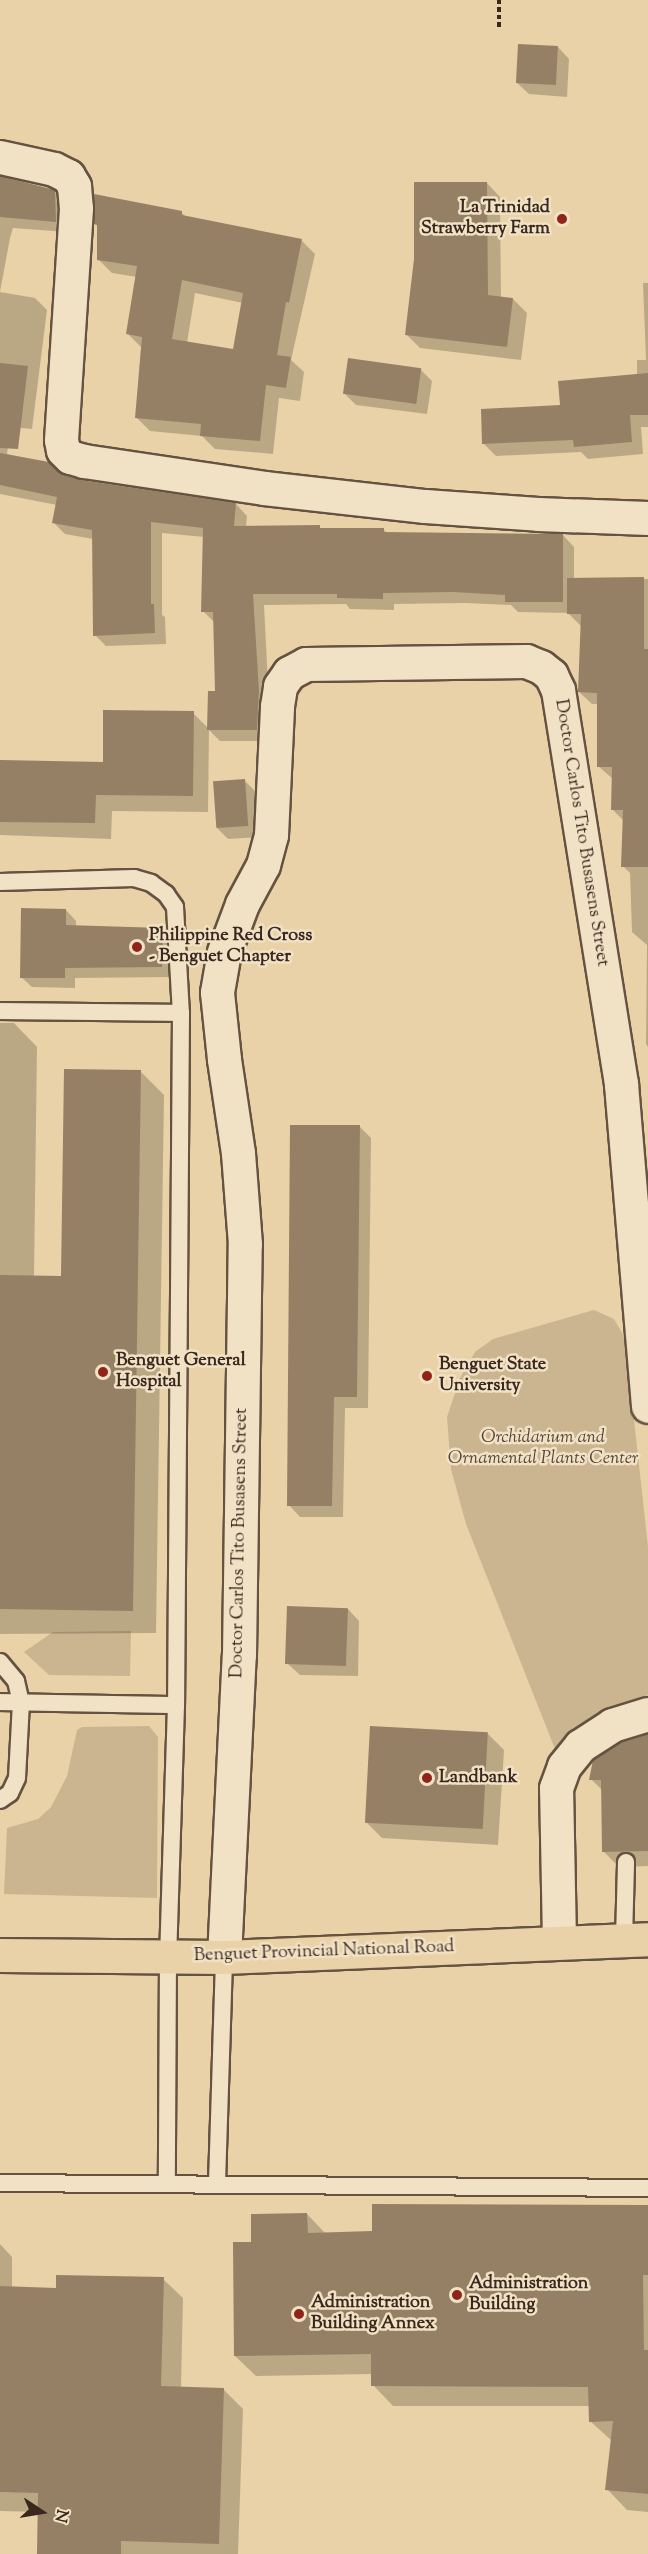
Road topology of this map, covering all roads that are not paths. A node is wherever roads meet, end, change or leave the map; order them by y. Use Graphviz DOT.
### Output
graph roads {
  1 [pos="0,157"];
  2 [pos="648,518"];
  3 [pos="0,882"];
  4 [pos="0,1011"];
  5 [pos="181,1013"];
  6 [pos="648,1406"];
  7 [pos="0,1662"];
  8 [pos="0,1702"];
  9 [pos="21,1702"];
  10 [pos="176,1705"];
  11 [pos="648,1714"];
  12 [pos="0,1800"];
  13 [pos="626,1862"];
  14 [pos="636,1939"];
  15 [pos="559,1941"];
  16 [pos="0,1955"];
  17 [pos="168,1958"];
  18 [pos="224,1958"];
  19 [pos="0,2183"];
  20 [pos="218,2183"];
  21 [pos="167,2184"];
  22 [pos="648,2188"];
  1 -- 2 [label="street"];
  3 -- 5 [label="lane"];
  4 -- 5 [label="lane"];
  5 -- 10 [label="lane"];
  6 -- 18 [label="street, Doctor Carlos Tito Busasens Street"];
  7 -- 9 [label="lane"];
  8 -- 9 [label="lane"];
  9 -- 10 [label="lane"];
  9 -- 12 [label="lane"];
  10 -- 17 [label="lane"];
  11 -- 15 [label="street"];
  13 -- 14 [label="lane"];
  14 -- 15 [label="highway, Benguet Provincial National Road"];
  15 -- 18 [label="highway, Benguet Provincial National Road"];
  16 -- 17 [label="highway, Benguet Provincial National Road"];
  17 -- 18 [label="highway, Benguet Provincial National Road"];
  17 -- 21 [label="lane"];
  18 -- 20 [label="lane"];
  19 -- 21 [label="lane"];
  20 -- 21 [label="lane"];
  20 -- 22 [label="lane"];
}
